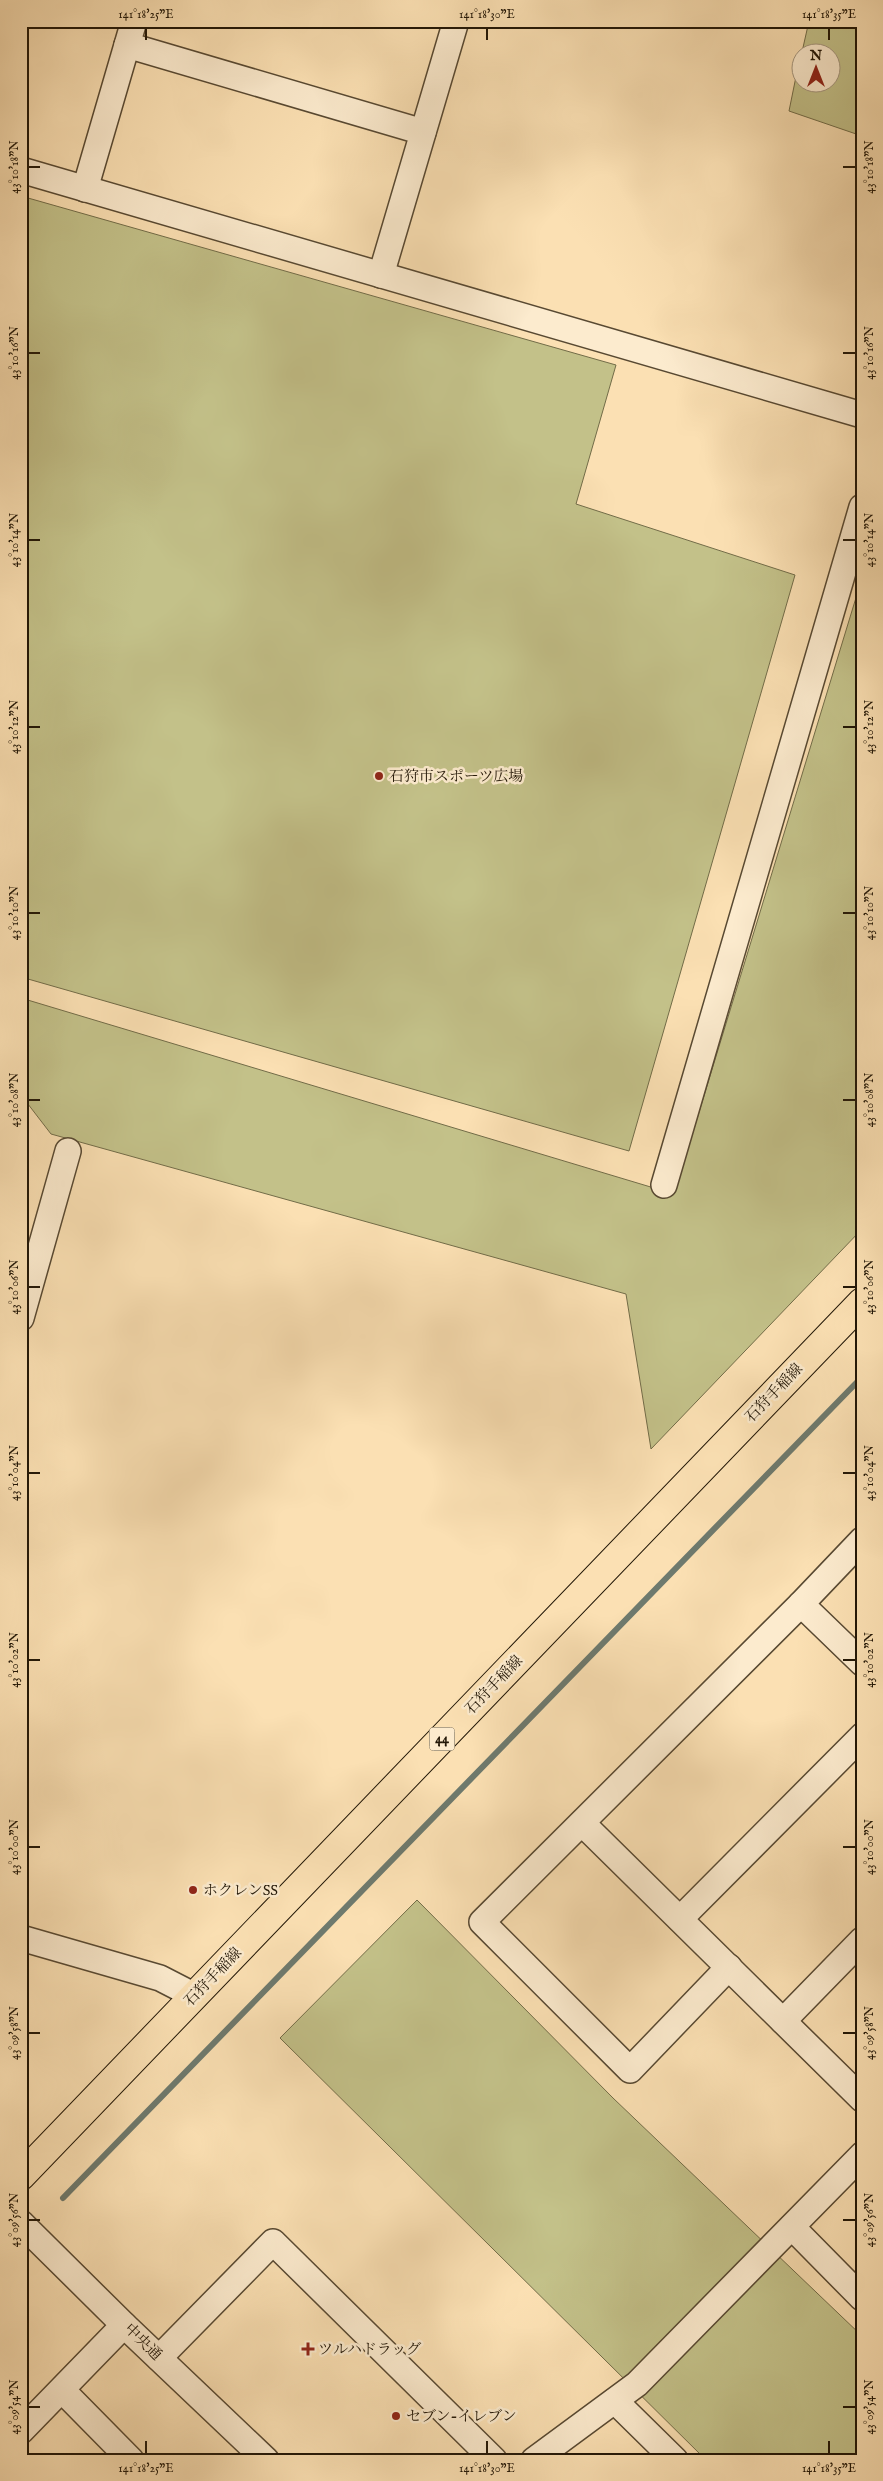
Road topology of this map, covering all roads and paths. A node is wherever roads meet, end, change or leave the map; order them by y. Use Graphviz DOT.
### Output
graph roads {
  1 [pos="456,21"];
  2 [pos="130,33"];
  3 [pos="423,132"];
  4 [pos="21,170"];
  5 [pos="86,189"];
  6 [pos="381,275"];
  7 [pos="862,415"];
  8 [pos="862,507"];
  9 [pos="68,1151"];
  10 [pos="664,1185"];
  11 [pos="862,1302"];
  12 [pos="21,1318"];
  13 [pos="862,1540"];
  14 [pos="801,1604"];
  15 [pos="862,1663"];
  16 [pos="862,1736"];
  17 [pos="582,1823"];
  18 [pos="680,1919"];
  19 [pos="21,1938"];
  20 [pos="862,1940"];
  21 [pos="729,1967"];
  22 [pos="195,1996"];
  23 [pos="783,2021"];
  24 [pos="862,2100"];
  25 [pos="862,2155"];
  26 [pos="21,2176"];
  27 [pos="21,2223"];
  28 [pos="792,2227"];
  29 [pos="862,2298"];
  30 [pos="124,2325"];
  31 [pos="159,2358"];
  32 [pos="62,2390"];
  33 [pos="615,2401"];
  34 [pos="21,2431"];
  35 [pos="130,2460"];
  36 [pos="266,2460"];
  37 [pos="494,2460"];
  38 [pos="534,2460"];
  39 [pos="675,2460"];
  1 -- 3 [label="street"];
  2 -- 3 [label="street"];
  2 -- 5 [label="street"];
  3 -- 6 [label="street"];
  4 -- 5 [label="street"];
  5 -- 6 [label="street"];
  6 -- 7 [label="street"];
  8 -- 10 [label="street"];
  9 -- 12 [label="street"];
  11 -- 22 [label="main road, 石狩手稲線 / 44"];
  13 -- 14 [label="street"];
  14 -- 15 [label="street"];
  14 -- 17 [label="street"];
  16 -- 18 [label="street"];
  17 -- 18 [label="street"];
  17 -- 21 [label="street"];
  18 -- 21 [label="street"];
  19 -- 22 [label="street"];
  20 -- 23 [label="street"];
  21 -- 23 [label="street"];
  22 -- 26 [label="main road, 石狩手稲線 / 44"];
  23 -- 24 [label="street"];
  25 -- 28 [label="street"];
  27 -- 30 [label="street, 中央通"];
  28 -- 29 [label="street"];
  28 -- 33 [label="street"];
  30 -- 31 [label="street, 中央通"];
  30 -- 32 [label="street"];
  31 -- 36 [label="street, 中央通"];
  31 -- 37 [label="street"];
  32 -- 34 [label="street"];
  32 -- 35 [label="street"];
  33 -- 38 [label="street"];
  33 -- 39 [label="street"];
}
